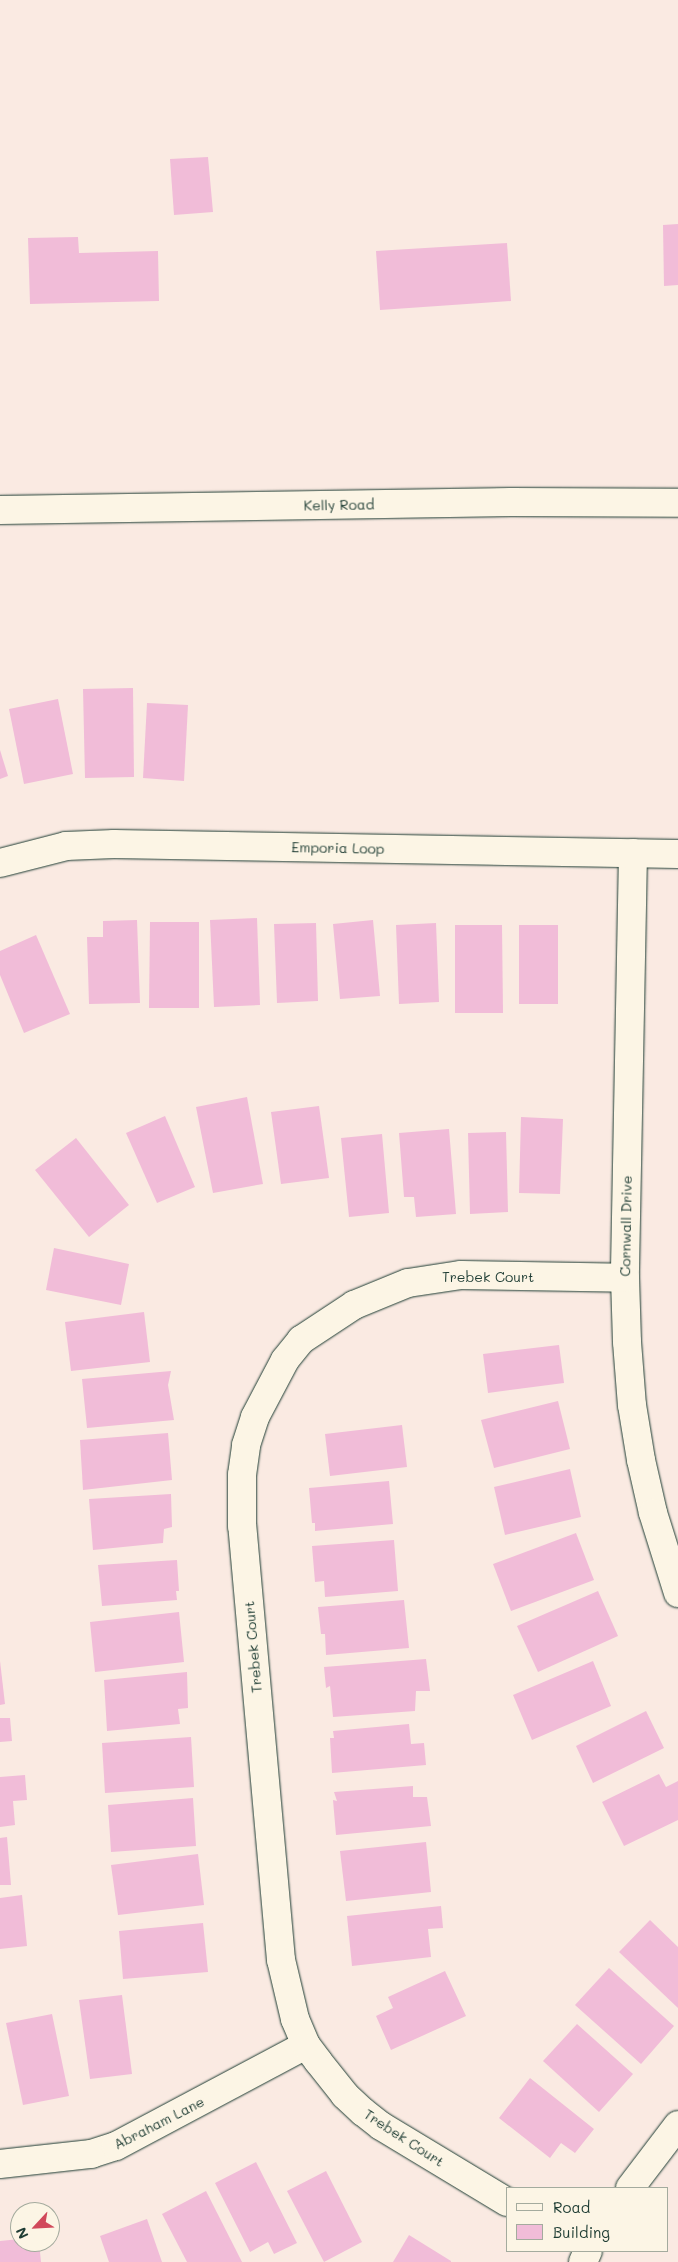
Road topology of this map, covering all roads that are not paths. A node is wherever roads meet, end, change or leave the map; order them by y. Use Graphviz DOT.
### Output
graph roads {
  1 [pos="678,503"];
  2 [pos="0,510"];
  3 [pos="633,853"];
  4 [pos="678,854"];
  5 [pos="0,863"];
  6 [pos="625,1278"];
  7 [pos="678,1593"];
  8 [pos="306,2044"];
  9 [pos="678,2125"];
  10 [pos="0,2164"];
  11 [pos="631,2187"];
  12 [pos="506,2201"];
  1 -- 2 [label="street, Kelly Road"];
  3 -- 4 [label="street, Emporia Loop"];
  3 -- 5 [label="street, Emporia Loop"];
  3 -- 6 [label="street, Cornwall Drive"];
  6 -- 7 [label="street, Cornwall Drive"];
  6 -- 8 [label="street, Trebek Court"];
  8 -- 10 [label="street, Abraham Lane"];
  8 -- 12 [label="street, Trebek Court"];
  9 -- 11 [label="street"];
}
